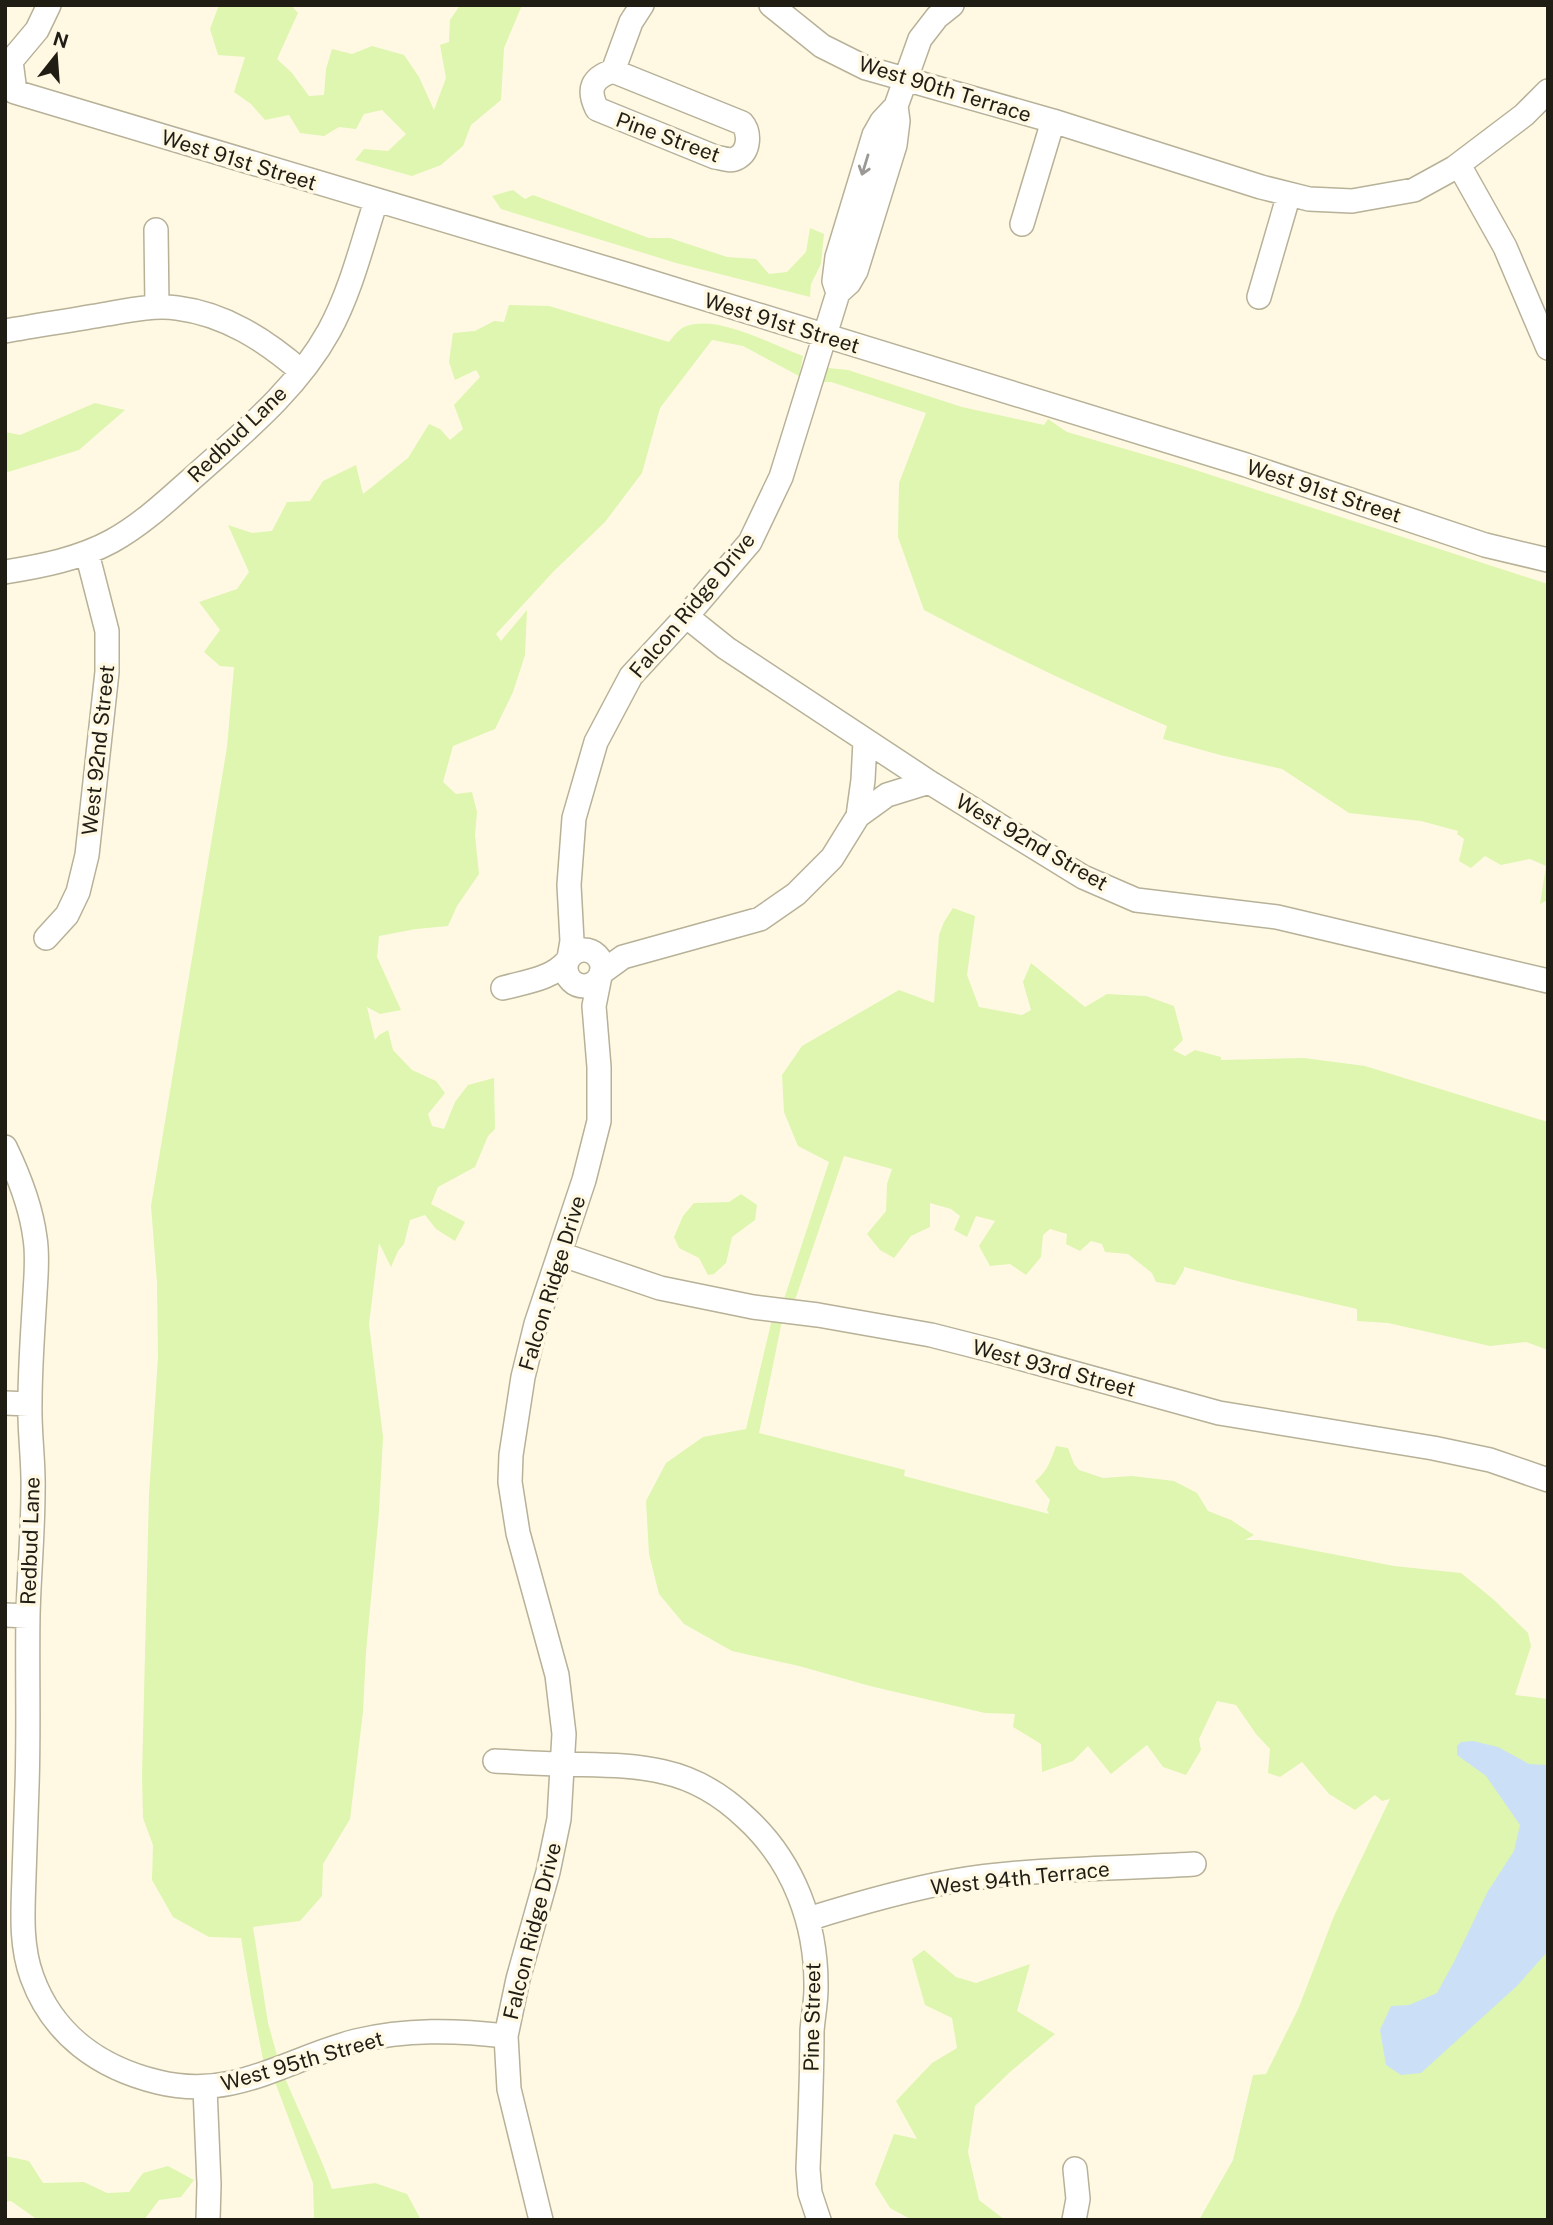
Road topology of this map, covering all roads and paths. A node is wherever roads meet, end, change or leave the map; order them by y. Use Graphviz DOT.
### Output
graph roads {
  1 [pos="49,5"];
  2 [pos="642,5"];
  3 [pos="772,5"];
  4 [pos="952,5"];
  5 [pos="613,71"];
  6 [pos="905,78"];
  7 [pos="1548,92"];
  8 [pos="1053,121"];
  9 [pos="1459,165"];
  10 [pos="1289,194"];
  11 [pos="376,201"];
  12 [pos="1023,224"];
  13 [pos="156,230"];
  14 [pos="1259,297"];
  15 [pos="157,307"];
  16 [pos="5,331"];
  17 [pos="825,336"];
  18 [pos="1548,348"];
  19 [pos="301,371"];
  20 [pos="87,553"];
  21 [pos="1548,560"];
  22 [pos="5,572"];
  23 [pos="686,617"];
  24 [pos="865,741"];
  25 [pos="929,782"];
  26 [pos="858,816"];
  27 [pos="46,938"];
  28 [pos="579,968"];
  29 [pos="1548,981"];
  30 [pos="503,988"];
  31 [pos="5,1147"];
  32 [pos="560,1254"];
  33 [pos="5,1403"];
  34 [pos="29,1404"];
  35 [pos="1548,1480"];
  36 [pos="17,1616"];
  37 [pos="495,1760"];
  38 [pos="564,1764"];
  39 [pos="1194,1864"];
  40 [pos="808,1919"];
  41 [pos="14,1923"];
  42 [pos="506,2036"];
  43 [pos="205,2088"];
  44 [pos="1075,2169"];
  45 [pos="208,2220"];
  46 [pos="541,2220"];
  47 [pos="819,2220"];
  48 [pos="1074,2220"];
  1 -- 11 [label="street, West 91st Street"];
  2 -- 5 [label="street, Pine Street"];
  3 -- 6 [label="street, West 90th Terrace"];
  4 -- 6 [label="street, Falcon Ridge Drive"];
  5 -- 5 [label="street, Pine Street"];
  6 -- 8 [label="street, West 90th Terrace"];
  6 -- 17 [label="street, Falcon Ridge Drive"];
  7 -- 9 [label="street, West 90th Terrace"];
  8 -- 10 [label="street, West 90th Terrace"];
  8 -- 12 [label="street"];
  9 -- 10 [label="street, West 90th Terrace"];
  9 -- 18 [label="street"];
  10 -- 14 [label="street"];
  11 -- 17 [label="street, West 91st Street"];
  11 -- 19 [label="street, Redbud Lane"];
  13 -- 15 [label="street"];
  15 -- 16 [label="street"];
  15 -- 19 [label="street"];
  17 -- 21 [label="street, West 91st Street"];
  17 -- 23 [label="street, Falcon Ridge Drive"];
  19 -- 20 [label="street, Redbud Lane"];
  20 -- 22 [label="street, Redbud Lane"];
  20 -- 27 [label="street, West 92nd Street"];
  23 -- 24 [label="street, West 92nd Street"];
  23 -- 28 [label="street, Falcon Ridge Drive"];
  24 -- 25 [label="street, West 92nd Street"];
  24 -- 26 [label="street"];
  25 -- 26 [label="street"];
  25 -- 29 [label="street, West 92nd Street"];
  26 -- 28 [label="street"];
  28 -- 30 [label="street"];
  28 -- 32 [label="street, Falcon Ridge Drive"];
  31 -- 34 [label="street, Redbud Lane"];
  32 -- 35 [label="street, West 93rd Street"];
  32 -- 38 [label="street, Falcon Ridge Drive"];
  33 -- 34 [label="street"];
  34 -- 36 [label="street, Redbud Lane"];
  36 -- 41 [label="street, Redbud Lane"];
  37 -- 38 [label="street"];
  38 -- 40 [label="street, Pine Street"];
  38 -- 42 [label="street, Falcon Ridge Drive"];
  39 -- 40 [label="street, West 94th Terrace"];
  40 -- 47 [label="street, Pine Street"];
  41 -- 43 [label="street, West 95th Street"];
  42 -- 43 [label="street, West 95th Street"];
  42 -- 46 [label="street, Falcon Ridge Drive"];
  43 -- 45 [label="street"];
  44 -- 48 [label="street"];
}
